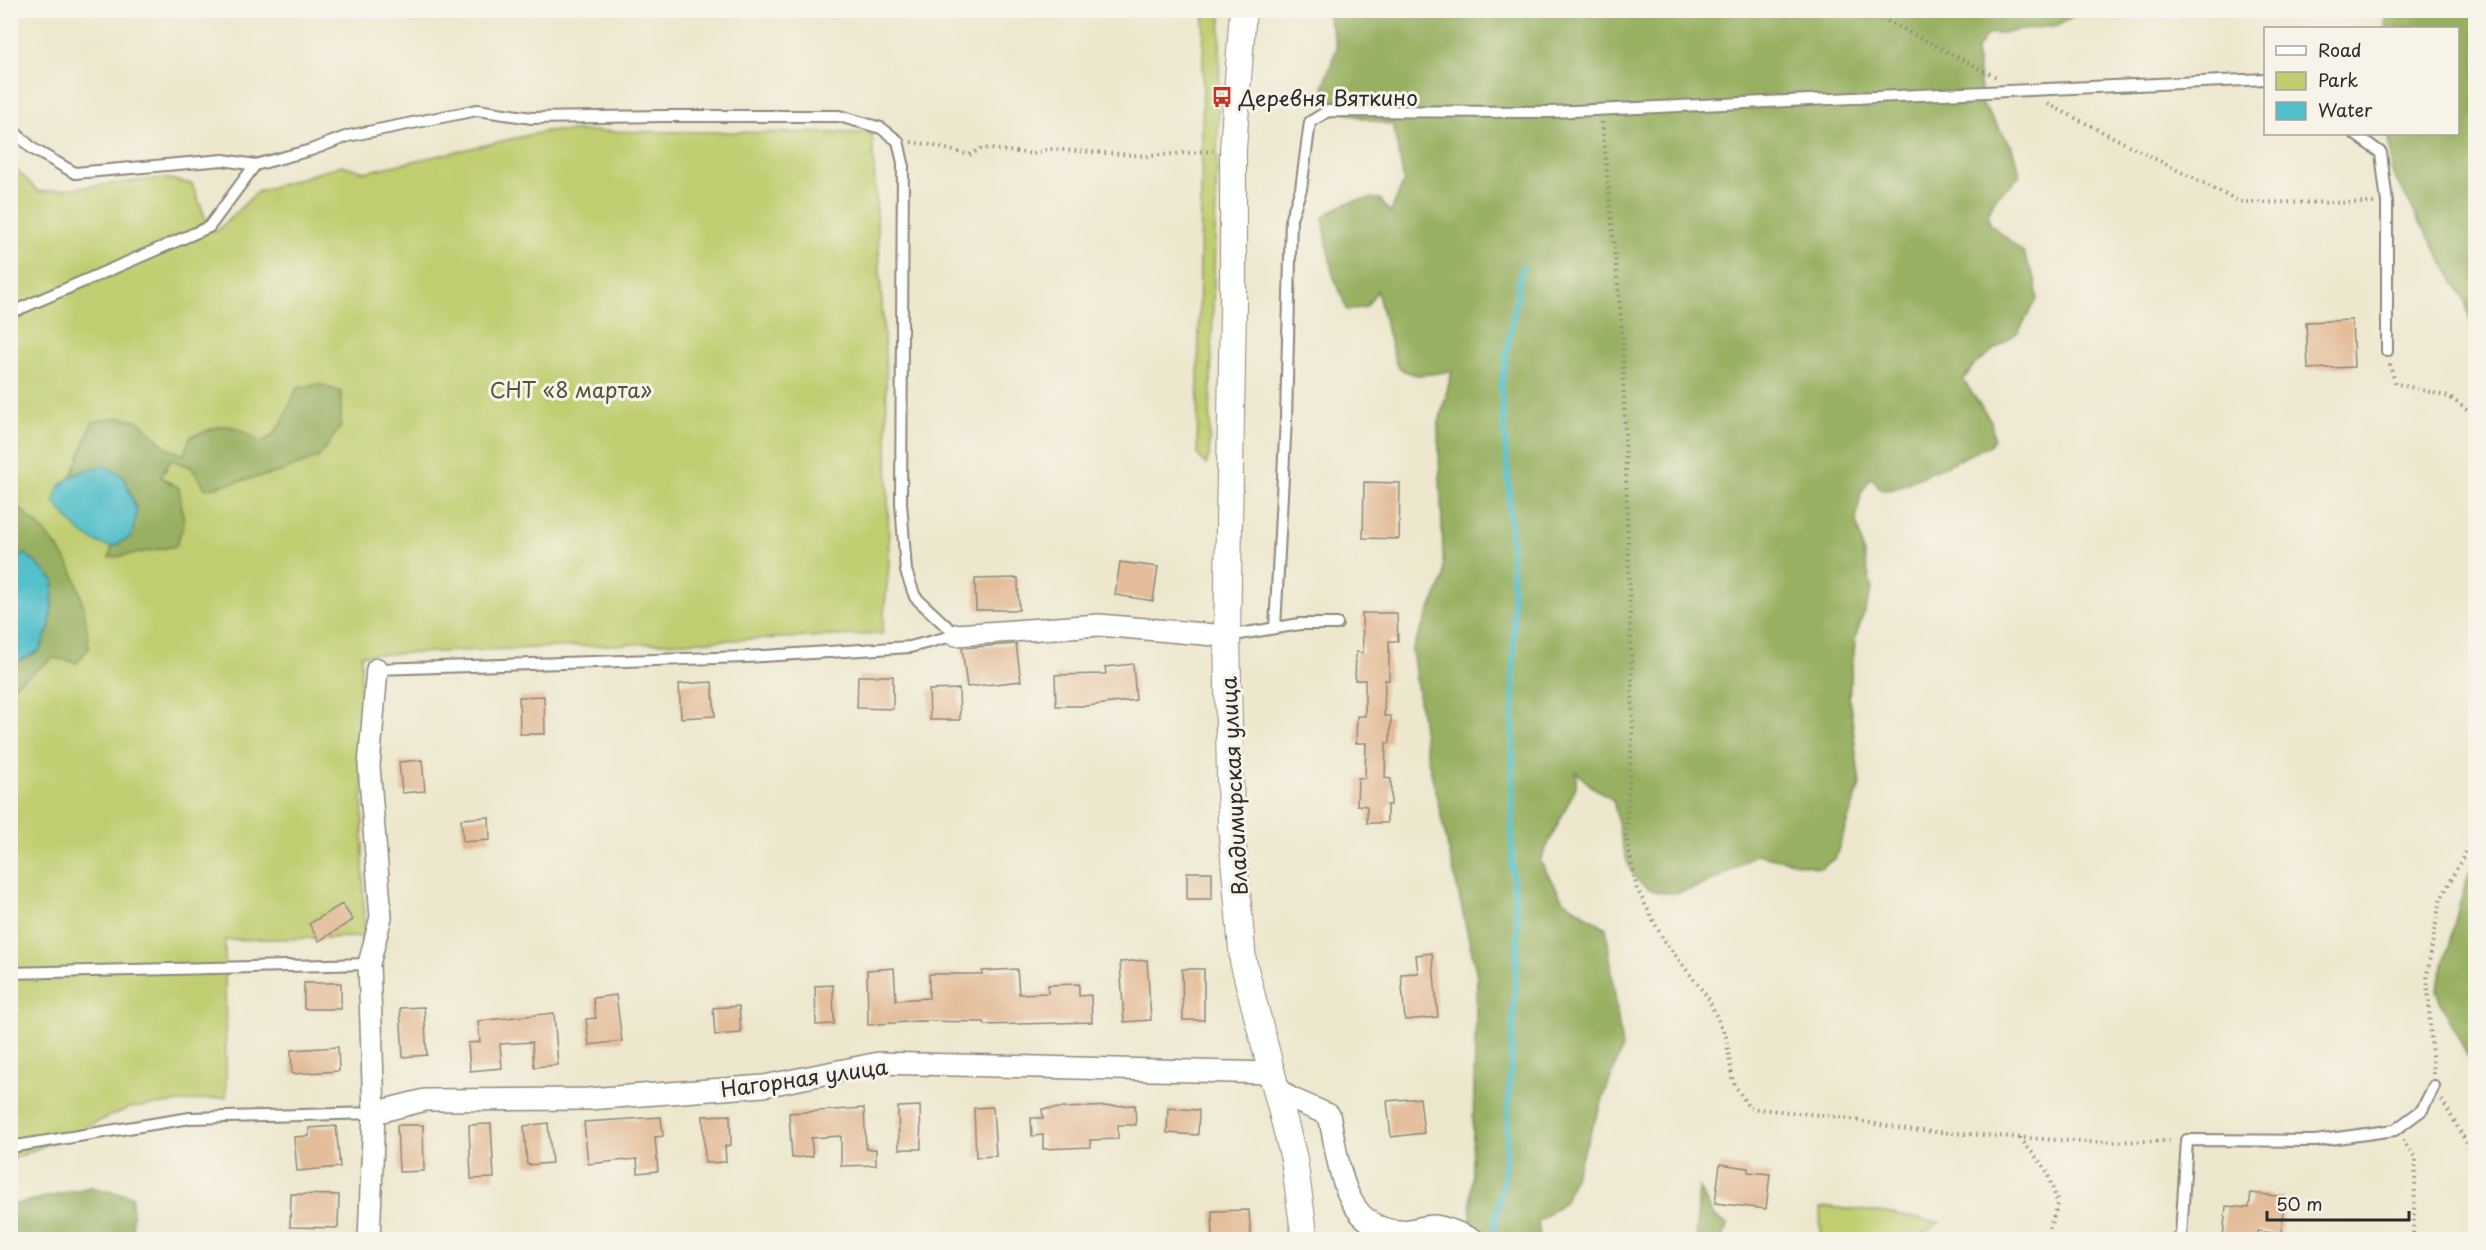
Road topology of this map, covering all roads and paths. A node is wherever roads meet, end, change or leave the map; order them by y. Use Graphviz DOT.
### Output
graph roads {
  1 [pos="1243,10"];
  2 [pos="1866,10"];
  3 [pos="2264,80"];
  4 [pos="2022,90"];
  5 [pos="1601,110"];
  6 [pos="10,128"];
  7 [pos="2356,135"];
  8 [pos="898,141"];
  9 [pos="1233,150"];
  10 [pos="255,165"];
  11 [pos="2387,203"];
  12 [pos="10,313"];
  13 [pos="2387,351"];
  14 [pos="2475,430"];
  15 [pos="1337,624"];
  16 [pos="1275,628"];
  17 [pos="956,635"];
  18 [pos="1227,636"];
  19 [pos="377,669"];
  20 [pos="2475,832"];
  21 [pos="369,964"];
  22 [pos="10,974"];
  23 [pos="1274,1080"];
  24 [pos="2434,1086"];
  25 [pos="374,1113"];
  26 [pos="2395,1130"];
  27 [pos="2020,1138"];
  28 [pos="2187,1140"];
  29 [pos="10,1147"];
  30 [pos="2475,1173"];
  31 [pos="369,1239"];
  32 [pos="1305,1239"];
  33 [pos="1474,1239"];
  34 [pos="2045,1239"];
  35 [pos="2175,1239"];
  36 [pos="2413,1239"];
  1 -- 9 [label="street, Владимирская улица"];
  2 -- 4 [label="path"];
  3 -- 4 [label="lane"];
  4 -- 5 [label="lane"];
  4 -- 11 [label="path"];
  5 -- 16 [label="lane"];
  5 -- 27 [label="path"];
  6 -- 10 [label="lane"];
  7 -- 11 [label="lane"];
  8 -- 9 [label="path"];
  8 -- 10 [label="lane"];
  8 -- 17 [label="lane"];
  9 -- 18 [label="street, Владимирская улица"];
  10 -- 12 [label="lane"];
  11 -- 13 [label="lane"];
  13 -- 14 [label="path"];
  15 -- 16 [label="lane"];
  16 -- 18 [label="lane"];
  17 -- 18 [label="street"];
  17 -- 19 [label="lane"];
  18 -- 23 [label="street, Владимирская улица"];
  19 -- 21 [label="street"];
  20 -- 24 [label="path"];
  21 -- 22 [label="lane"];
  21 -- 25 [label="street"];
  23 -- 25 [label="street, Нагорная улица"];
  23 -- 32 [label="street, Владимирская улица"];
  23 -- 33 [label="street"];
  24 -- 26 [label="lane"];
  24 -- 30 [label="path"];
  25 -- 29 [label="lane"];
  25 -- 31 [label="street"];
  26 -- 28 [label="lane"];
  26 -- 36 [label="path"];
  27 -- 28 [label="path"];
  27 -- 34 [label="path"];
  28 -- 35 [label="lane"];
}
